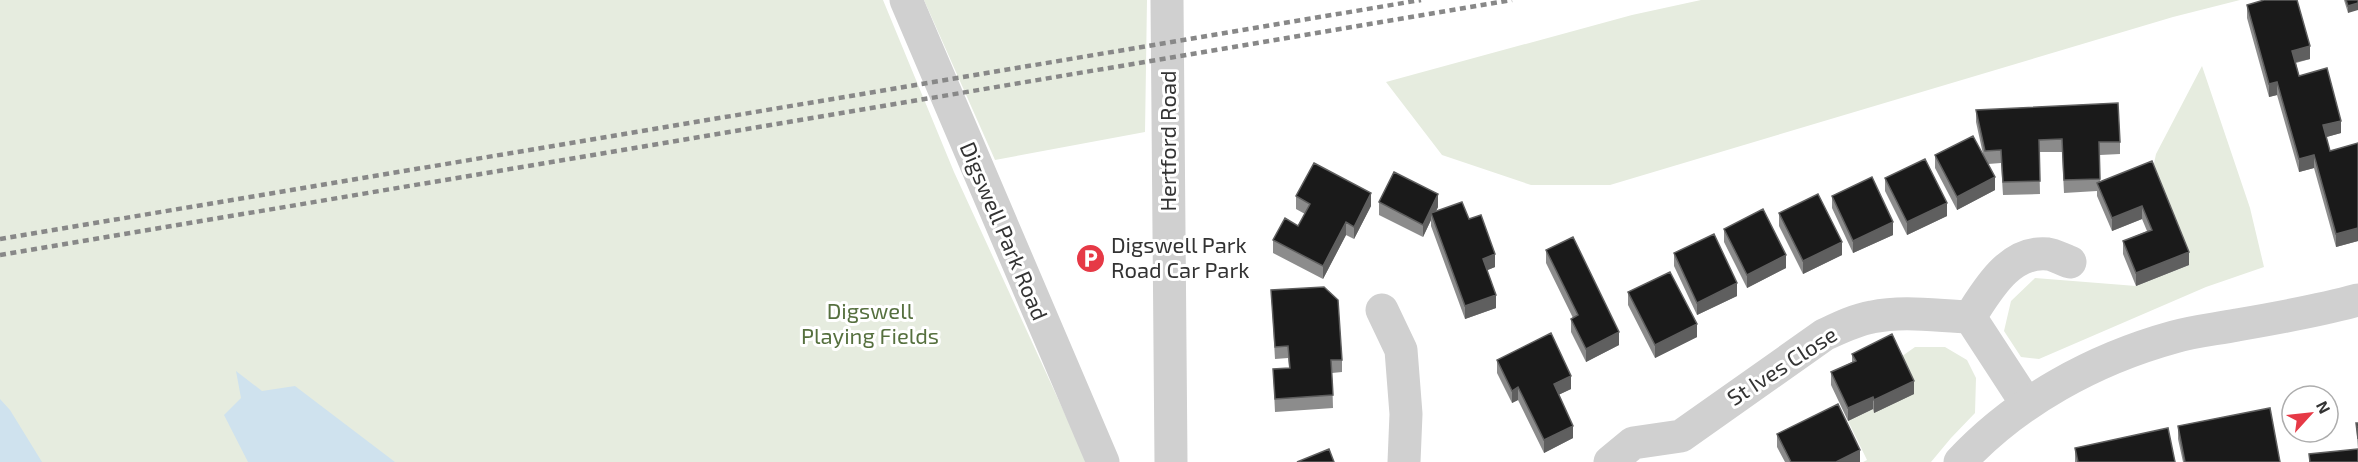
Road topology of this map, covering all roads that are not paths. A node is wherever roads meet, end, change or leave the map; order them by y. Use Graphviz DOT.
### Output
graph roads {
  1 [pos="906,0"];
  2 [pos="1167,0"];
  3 [pos="2070,262"];
  4 [pos="2358,300"];
  5 [pos="1382,310"];
  6 [pos="1970,317"];
  7 [pos="2026,403"];
  8 [pos="1103,462"];
  9 [pos="1170,462"];
  10 [pos="1404,462"];
  11 [pos="1610,462"];
  12 [pos="1960,462"];
  1 -- 8 [label="street, Digswell Park Road"];
  2 -- 9 [label="street, Hertford Road"];
  3 -- 6 [label="street"];
  4 -- 7 [label="street"];
  5 -- 10 [label="street"];
  6 -- 7 [label="street"];
  6 -- 11 [label="street, St Ives Close"];
  7 -- 12 [label="street"];
}
